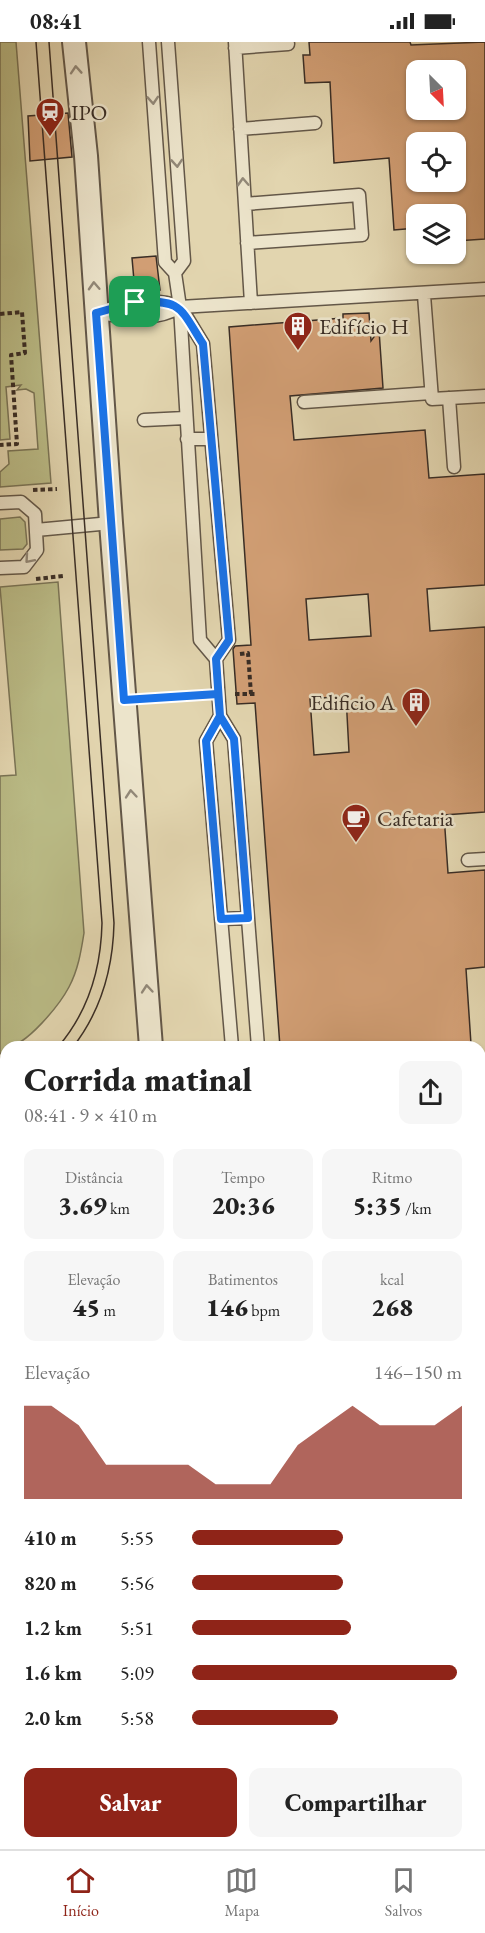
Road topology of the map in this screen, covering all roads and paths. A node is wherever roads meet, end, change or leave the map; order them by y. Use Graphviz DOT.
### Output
graph roads {
  1 [pos="74,42"];
  2 [pos="149,42"];
  3 [pos="168,42"];
  4 [pos="288,44"];
  5 [pos="235,45"];
  6 [pos="315,123"];
  7 [pos="240,129"];
  8 [pos="245,204"];
  9 [pos="247,243"];
  10 [pos="175,273"];
  11 [pos="485,289"];
  12 [pos="424,295"];
  13 [pos="251,303"];
  14 [pos="180,307"];
  15 [pos="96,313"];
  16 [pos="0,314"];
  17 [pos="431,393"];
  18 [pos="485,396"];
  19 [pos="449,398"];
  20 [pos="303,402"];
  21 [pos="185,418"];
  22 [pos="144,420"];
  23 [pos="187,439"];
  24 [pos="211,439"];
  25 [pos="0,445"];
  26 [pos="454,467"];
  27 [pos="0,503"];
  28 [pos="111,523"];
  29 [pos="36,530"];
  30 [pos="0,568"];
  31 [pos="235,654"];
  32 [pos="216,659"];
  33 [pos="218,694"];
  34 [pos="124,700"];
  35 [pos="220,716"];
  36 [pos="485,859"];
  37 [pos="468,860"];
  38 [pos="248,918"];
  39 [pos="221,919"];
  40 [pos="151,1041"];
  41 [pos="231,1041"];
  42 [pos="258,1041"];
  15 -- 1 [label="street, one-way"];
  2 -- 10 [label="lane, one-way"];
  3 -- 10 [label="lane, one-way"];
  4 -- 5 [label="lane"];
  5 -- 7 [label="lane"];
  6 -- 7 [label="lane"];
  8 -- 7 [label="lane, one-way"];
  8 -- 9 [label="lane"];
  8 -- 9 [label="lane"];
  9 -- 13 [label="lane"];
  10 -- 14 [label="lane"];
  11 -- 12 [label="lane"];
  12 -- 13 [label="lane"];
  12 -- 17 [label="lane"];
  13 -- 14 [label="lane"];
  14 -- 15 [label="lane"];
  14 -- 21 [label="lane"];
  14 -- 24 [label="lane"];
  15 -- 28 [label="street"];
  16 -- 25 [label="path"];
  17 -- 19 [label="lane"];
  17 -- 20 [label="lane"];
  18 -- 19 [label="lane"];
  19 -- 26 [label="lane"];
  21 -- 22 [label="lane"];
  21 -- 23 [label="lane"];
  23 -- 24 [label="lane"];
  23 -- 32 [label="lane"];
  24 -- 32 [label="lane"];
  27 -- 29 [label="lane"];
  28 -- 29 [label="lane"];
  28 -- 34 [label="street"];
  29 -- 30 [label="lane, one-way"];
  31 -- 33 [label="path"];
  32 -- 33 [label="lane"];
  33 -- 34 [label="path"];
  33 -- 35 [label="lane"];
  40 -- 34 [label="street, one-way"];
  35 -- 38 [label="lane"];
  35 -- 39 [label="lane"];
  36 -- 37 [label="lane"];
  38 -- 39 [label="lane"];
  38 -- 42 [label="lane"];
  39 -- 41 [label="lane"];
}
